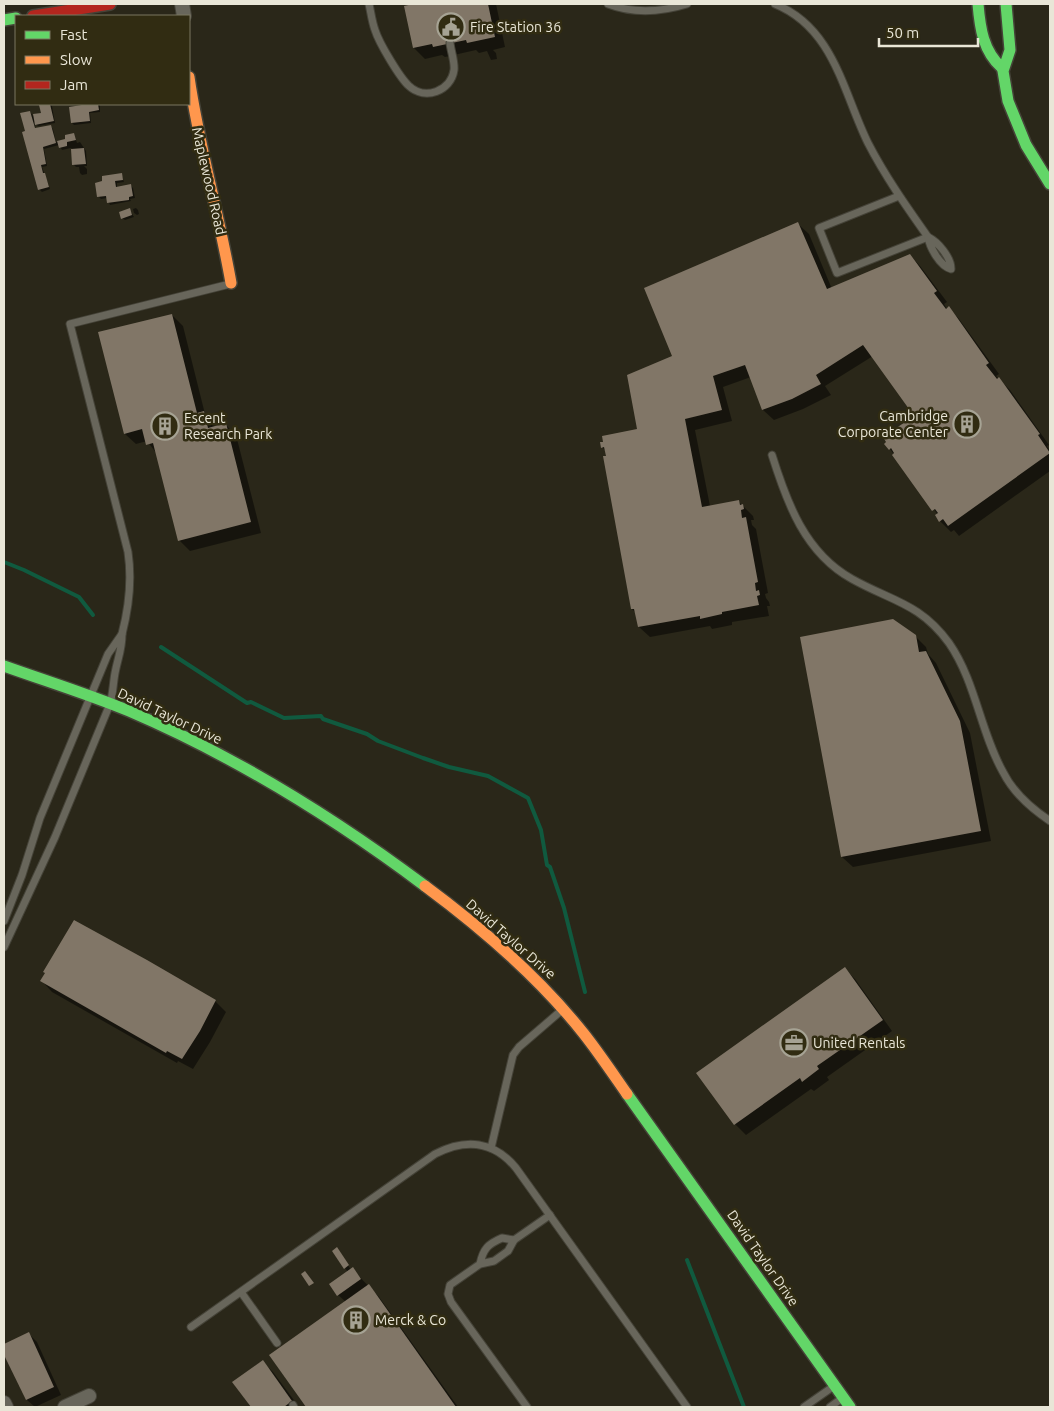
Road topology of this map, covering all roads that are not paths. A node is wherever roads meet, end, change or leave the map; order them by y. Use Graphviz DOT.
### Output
graph roads {
  1 [pos="110,4"];
  2 [pos="369,4"];
  3 [pos="608,4"];
  4 [pos="687,4"];
  5 [pos="775,4"];
  6 [pos="978,4"];
  7 [pos="1006,4"];
  8 [pos="39,15"];
  9 [pos="450,44"];
  10 [pos="1002,68"];
  11 [pos="190,83"];
  12 [pos="1050,184"];
  13 [pos="899,196"];
  14 [pos="231,283"];
  15 [pos="772,455"];
  16 [pos="122,634"];
  17 [pos="4,666"];
  18 [pos="90,697"];
  19 [pos="110,704"];
  20 [pos="1050,821"];
  21 [pos="4,921"];
  22 [pos="4,947"];
  23 [pos="564,1008"];
  24 [pos="491,1148"];
  25 [pos="550,1215"];
  26 [pos="514,1240"];
  27 [pos="480,1264"];
  28 [pos="241,1292"];
  29 [pos="191,1327"];
  30 [pos="277,1343"];
  31 [pos="834,1385"];
  32 [pos="89,1396"];
  33 [pos="847,1402"];
  34 [pos="4,1403"];
  35 [pos="6,1407"];
  36 [pos="65,1407"];
  37 [pos="528,1407"];
  38 [pos="687,1407"];
  39 [pos="804,1407"];
  40 [pos="830,1407"];
  1 -- 8 [label="street"];
  2 -- 9 [label="lane"];
  3 -- 4 [label="lane"];
  5 -- 13 [label="lane"];
  6 -- 10 [label="street"];
  7 -- 10 [label="street"];
  10 -- 12 [label="street"];
  11 -- 14 [label="street, Maplewood Road"];
  13 -- 13 [label="lane"];
  14 -- 16 [label="lane"];
  15 -- 20 [label="lane"];
  16 -- 18 [label="lane"];
  16 -- 19 [label="lane"];
  17 -- 18 [label="street, David Taylor Drive"];
  18 -- 19 [label="street, David Taylor Drive"];
  18 -- 21 [label="lane"];
  19 -- 22 [label="lane"];
  19 -- 23 [label="street, David Taylor Drive"];
  23 -- 24 [label="lane"];
  23 -- 31 [label="street, David Taylor Drive"];
  24 -- 25 [label="lane"];
  24 -- 28 [label="lane"];
  25 -- 26 [label="lane"];
  25 -- 38 [label="lane"];
  26 -- 27 [label="lane"];
  26 -- 27 [label="lane"];
  27 -- 37 [label="lane"];
  28 -- 29 [label="lane"];
  28 -- 30 [label="lane"];
  31 -- 33 [label="street, David Taylor Drive"];
  31 -- 39 [label="lane"];
  32 -- 36 [label="street"];
  33 -- 40 [label="lane"];
  34 -- 35 [label="street"];
}
